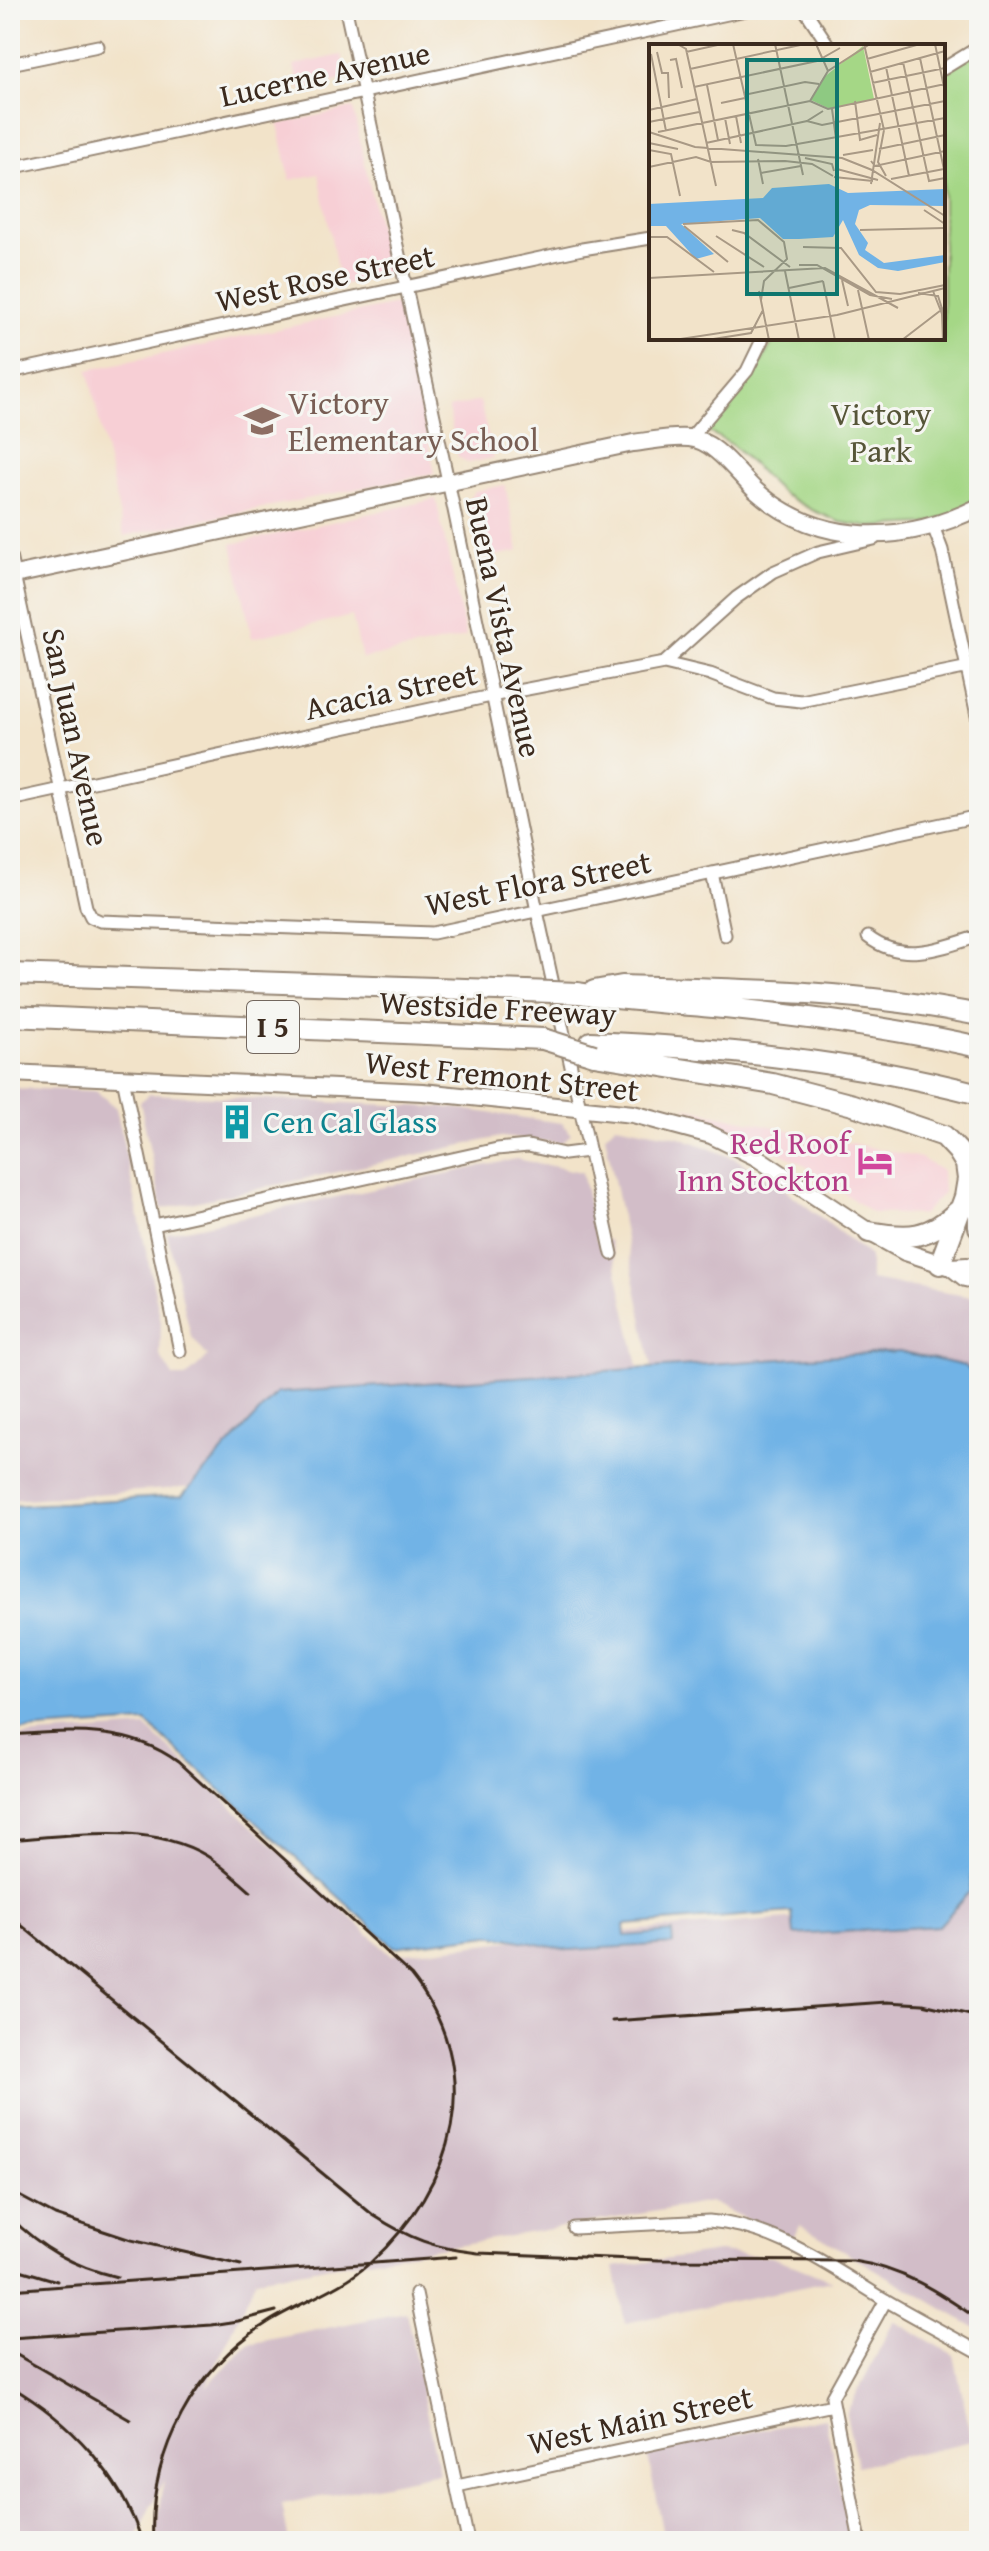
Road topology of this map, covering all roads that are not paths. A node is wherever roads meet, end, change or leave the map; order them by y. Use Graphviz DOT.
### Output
graph roads {
  1 [pos="346,10"];
  2 [pos="746,10"];
  3 [pos="805,10"];
  4 [pos="828,44"];
  5 [pos="98,46"];
  6 [pos="979,47"];
  7 [pos="10,64"];
  8 [pos="945,68"];
  9 [pos="364,92"];
  10 [pos="10,168"];
  11 [pos="649,238"];
  12 [pos="406,287"];
  13 [pos="762,340"];
  14 [pos="10,372"];
  15 [pos="691,437"];
  16 [pos="448,481"];
  17 [pos="979,507"];
  18 [pos="933,526"];
  19 [pos="890,535"];
  20 [pos="10,556"];
  21 [pos="12,576"];
  22 [pos="664,663"];
  23 [pos="973,666"];
  24 [pos="491,696"];
  25 [pos="979,725"];
  26 [pos="61,789"];
  27 [pos="10,800"];
  28 [pos="979,816"];
  29 [pos="712,873"];
  30 [pos="537,911"];
  31 [pos="100,921"];
  32 [pos="725,935"];
  33 [pos="979,936"];
  34 [pos="868,937"];
  35 [pos="10,974"];
  36 [pos="578,993"];
  37 [pos="979,1015"];
  38 [pos="10,1016"];
  39 [pos="979,1047"];
  40 [pos="592,1049"];
  41 [pos="10,1073"];
  42 [pos="123,1078"];
  43 [pos="979,1094"];
  44 [pos="579,1109"];
  45 [pos="588,1151"];
  46 [pos="979,1196"];
  47 [pos="958,1211"];
  48 [pos="154,1225"];
  49 [pos="979,1227"];
  50 [pos="869,1232"];
  51 [pos="612,1254"];
  52 [pos="945,1265"];
  53 [pos="979,1269"];
  54 [pos="979,1281"];
  55 [pos="180,1351"];
  56 [pos="574,2228"];
  57 [pos="416,2294"];
  58 [pos="886,2300"];
  59 [pos="979,2352"];
  60 [pos="833,2405"];
  61 [pos="457,2486"];
  62 [pos="468,2541"];
  63 [pos="860,2541"];
  1 -- 9 [label="street, Buena Vista Avenue"];
  2 -- 9 [label="street, Lucerne Avenue"];
  3 -- 4 [label="street"];
  5 -- 7 [label="street"];
  6 -- 8 [label="street"];
  9 -- 10 [label="street, Lucerne Avenue"];
  9 -- 12 [label="street, Buena Vista Avenue"];
  11 -- 12 [label="street, West Rose Street"];
  12 -- 14 [label="street, West Rose Street"];
  12 -- 16 [label="street, Buena Vista Avenue"];
  13 -- 15 [label="street"];
  15 -- 16 [label="street"];
  15 -- 19 [label="street"];
  16 -- 21 [label="street"];
  16 -- 24 [label="street, Buena Vista Avenue"];
  17 -- 18 [label="street"];
  18 -- 19 [label="street"];
  18 -- 23 [label="street"];
  19 -- 22 [label="street"];
  20 -- 21 [label="street, San Juan Avenue"];
  21 -- 26 [label="street, San Juan Avenue"];
  22 -- 23 [label="street"];
  22 -- 24 [label="street, Acacia Street"];
  23 -- 25 [label="street"];
  24 -- 26 [label="street, Acacia Street"];
  24 -- 30 [label="street, Buena Vista Avenue"];
  26 -- 27 [label="street, Acacia Street"];
  26 -- 31 [label="street, San Juan Avenue"];
  28 -- 29 [label="street, West Flora Street"];
  29 -- 30 [label="street, West Flora Street"];
  29 -- 32 [label="street"];
  30 -- 31 [label="street, West Flora Street"];
  30 -- 44 [label="street, Buena Vista Avenue"];
  33 -- 34 [label="street"];
  35 -- 36 [label="highway, Westside Freeway / I 5, bridge"];
  36 -- 37 [label="highway"];
  36 -- 39 [label="highway, Westside Freeway / I 5"];
  38 -- 40 [label="highway, Westside Freeway / I 5, bridge"];
  40 -- 43 [label="highway, Westside Freeway / I 5"];
  40 -- 47 [label="highway"];
  41 -- 42 [label="street, West Fremont Street"];
  42 -- 44 [label="street, West Fremont Street"];
  42 -- 48 [label="street"];
  44 -- 45 [label="street, Buena Vista Avenue"];
  44 -- 50 [label="street, West Fremont Street"];
  45 -- 48 [label="street"];
  45 -- 51 [label="street, Buena Vista Avenue"];
  46 -- 49 [label="highway"];
  46 -- 52 [label="highway"];
  47 -- 50 [label="highway"];
  47 -- 52 [label="highway"];
  48 -- 55 [label="street"];
  50 -- 52 [label="street, West Fremont Street"];
  52 -- 53 [label="street, West Fremont Street"];
  52 -- 54 [label="street, West Fremont Street"];
  56 -- 58 [label="street"];
  57 -- 61 [label="street"];
  58 -- 59 [label="street"];
  58 -- 60 [label="street"];
  60 -- 61 [label="street, West Main Street"];
  60 -- 63 [label="street"];
  61 -- 62 [label="street"];
}
